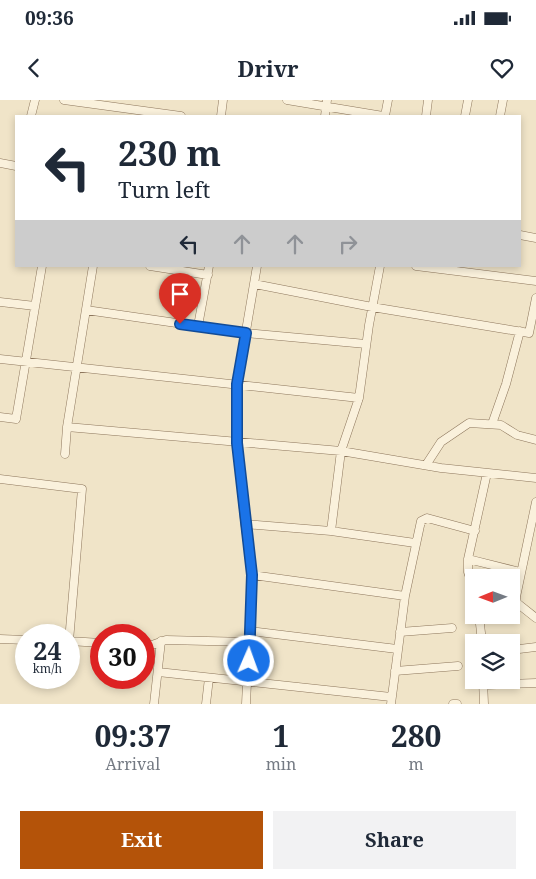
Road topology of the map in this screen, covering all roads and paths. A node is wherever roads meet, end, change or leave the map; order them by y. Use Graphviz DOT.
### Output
graph roads {
  1 [pos="35,100"];
  2 [pos="64,100"];
  3 [pos="223,100"];
  4 [pos="287,100"];
  5 [pos="388,100"];
  6 [pos="428,100"];
  7 [pos="468,100"];
  8 [pos="503,100"];
  9 [pos="327,103"];
  10 [pos="32,115"];
  11 [pos="174,115"];
  12 [pos="221,115"];
  13 [pos="380,115"];
  14 [pos="384,115"];
  15 [pos="426,115"];
  16 [pos="465,115"];
  17 [pos="500,115"];
  18 [pos="0,163"];
  19 [pos="15,166"];
  20 [pos="521,235"];
  21 [pos="536,238"];
  22 [pos="42,267"];
  23 [pos="93,267"];
  24 [pos="164,267"];
  25 [pos="257,267"];
  26 [pos="380,267"];
  27 [pos="424,267"];
  28 [pos="208,270"];
  29 [pos="536,281"];
  30 [pos="254,284"];
  31 [pos="536,298"];
  32 [pos="0,302"];
  33 [pos="35,306"];
  34 [pos="372,307"];
  35 [pos="86,310"];
  36 [pos="198,326"];
  37 [pos="520,331"];
  38 [pos="246,333"];
  39 [pos="532,333"];
  40 [pos="366,344"];
  41 [pos="0,359"];
  42 [pos="25,362"];
  43 [pos="77,368"];
  44 [pos="237,384"];
  45 [pos="359,398"];
  46 [pos="0,416"];
  47 [pos="492,424"];
  48 [pos="67,427"];
  49 [pos="536,440"];
  50 [pos="237,443"];
  51 [pos="341,451"];
  52 [pos="65,454"];
  53 [pos="426,465"];
  54 [pos="487,473"];
  55 [pos="536,478"];
  56 [pos="0,479"];
  57 [pos="536,502"];
  58 [pos="245,524"];
  59 [pos="331,531"];
  60 [pos="475,531"];
  61 [pos="415,543"];
  62 [pos="468,559"];
  63 [pos="468,569"];
  64 [pos="508,569"];
  65 [pos="520,572"];
  66 [pos="252,575"];
  67 [pos="405,596"];
  68 [pos="520,605"];
  69 [pos="532,613"];
  70 [pos="536,618"];
  71 [pos="452,628"];
  72 [pos="250,631"];
  73 [pos="400,632"];
  74 [pos="0,639"];
  75 [pos="15,640"];
  76 [pos="161,641"];
  77 [pos="90,642"];
  78 [pos="249,642"];
  79 [pos="155,644"];
  80 [pos="536,647"];
  81 [pos="397,649"];
  82 [pos="520,649"];
  83 [pos="458,666"];
  84 [pos="394,671"];
  85 [pos="158,672"];
  86 [pos="209,678"];
  87 [pos="248,681"];
  88 [pos="520,683"];
  89 [pos="536,683"];
  90 [pos="483,689"];
  91 [pos="391,701"];
  92 [pos="154,704"];
  93 [pos="206,704"];
  94 [pos="246,704"];
  95 [pos="484,704"];
  1 -- 10 [label="street"];
  2 -- 11 [label="street"];
  3 -- 12 [label="street"];
  4 -- 9 [label="street"];
  5 -- 14 [label="street"];
  6 -- 15 [label="street"];
  7 -- 16 [label="street"];
  8 -- 17 [label="street"];
  9 -- 13 [label="street"];
  18 -- 19 [label="street"];
  20 -- 21 [label="street"];
  22 -- 33 [label="street"];
  23 -- 35 [label="street"];
  24 -- 28 [label="street"];
  25 -- 30 [label="street"];
  26 -- 34 [label="street"];
  27 -- 29 [label="street"];
  28 -- 36 [label="street"];
  30 -- 34 [label="street"];
  30 -- 38 [label="street"];
  31 -- 39 [label="street"];
  32 -- 33 [label="street"];
  33 -- 42 [label="street"];
  34 -- 37 [label="street"];
  34 -- 40 [label="street"];
  35 -- 36 [label="street"];
  35 -- 43 [label="street"];
  36 -- 38 [label="street"];
  37 -- 39 [label="street"];
  37 -- 47 [label="street"];
  38 -- 40 [label="street"];
  38 -- 44 [label="street"];
  40 -- 45 [label="street"];
  41 -- 42 [label="street"];
  42 -- 43 [label="street"];
  42 -- 46 [label="street"];
  43 -- 44 [label="street"];
  43 -- 48 [label="street"];
  44 -- 45 [label="street"];
  44 -- 50 [label="street"];
  45 -- 51 [label="street"];
  47 -- 49 [label="street"];
  47 -- 53 [label="street"];
  48 -- 50 [label="street"];
  48 -- 52 [label="street"];
  50 -- 51 [label="street"];
  50 -- 58 [label="street"];
  51 -- 53 [label="street"];
  51 -- 59 [label="street"];
  53 -- 54 [label="street"];
  54 -- 55 [label="street"];
  54 -- 60 [label="street"];
  56 -- 77 [label="street"];
  57 -- 65 [label="street"];
  58 -- 59 [label="street"];
  58 -- 66 [label="street"];
  59 -- 61 [label="street"];
  60 -- 61 [label="street"];
  60 -- 62 [label="street"];
  61 -- 67 [label="street"];
  62 -- 63 [label="street"];
  62 -- 64 [label="street"];
  66 -- 67 [label="street"];
  66 -- 72 [label="street"];
  67 -- 73 [label="street"];
  68 -- 69 [label="street"];
  69 -- 70 [label="street"];
  71 -- 73 [label="street"];
  72 -- 78 [label="street"];
  72 -- 81 [label="street"];
  73 -- 81 [label="street"];
  74 -- 75 [label="street"];
  76 -- 78 [label="street"];
  76 -- 79 [label="street"];
  76 -- 85 [label="street"];
  78 -- 87 [label="street"];
  80 -- 82 [label="street"];
  81 -- 84 [label="street"];
  83 -- 84 [label="street"];
  84 -- 91 [label="street"];
  85 -- 86 [label="street"];
  85 -- 92 [label="street"];
  86 -- 87 [label="street"];
  86 -- 93 [label="street"];
  87 -- 91 [label="street"];
  87 -- 94 [label="street"];
  88 -- 89 [label="street"];
  90 -- 95 [label="street"];
}
